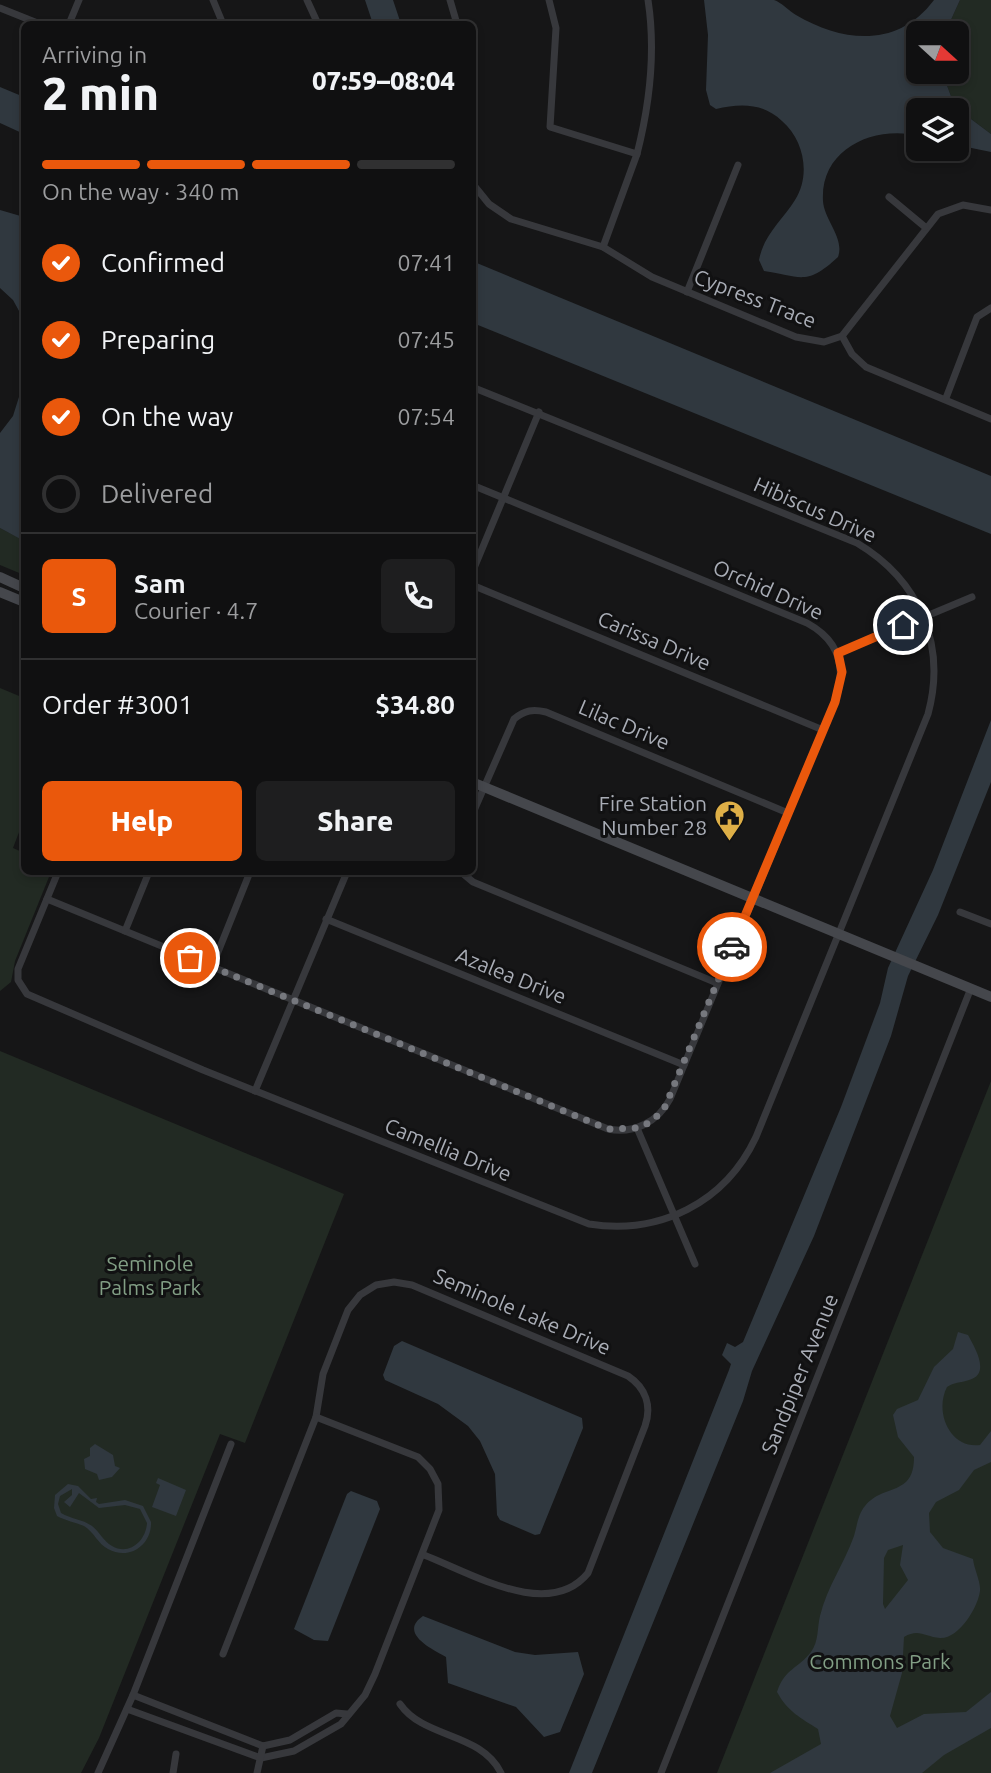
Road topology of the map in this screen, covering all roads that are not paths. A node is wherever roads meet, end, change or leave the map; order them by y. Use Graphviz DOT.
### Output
graph roads {
  1 [pos="79,0"];
  2 [pos="213,0"];
  3 [pos="307,0"];
  4 [pos="450,0"];
  5 [pos="550,0"];
  6 [pos="648,0"];
  7 [pos="0,8"];
  8 [pos="32,21"];
  9 [pos="70,21"];
  10 [pos="222,21"];
  11 [pos="316,21"];
  12 [pos="456,21"];
  13 [pos="636,154"];
  14 [pos="738,165"];
  15 [pos="476,188"];
  16 [pos="889,197"];
  17 [pos="991,210"];
  18 [pos="925,227"];
  19 [pos="603,247"];
  20 [pos="687,292"];
  21 [pos="991,307"];
  22 [pos="842,336"];
  23 [pos="476,388"];
  24 [pos="946,398"];
  25 [pos="539,412"];
  26 [pos="991,419"];
  27 [pos="476,487"];
  28 [pos="503,498"];
  29 [pos="476,563"];
  30 [pos="0,577"];
  31 [pos="476,586"];
  32 [pos="21,587"];
  33 [pos="0,592"];
  34 [pos="972,597"];
  35 [pos="21,601"];
  36 [pos="924,616"];
  37 [pos="838,653"];
  38 [pos="823,730"];
  39 [pos="476,784"];
  40 [pos="484,787"];
  41 [pos="476,806"];
  42 [pos="788,813"];
  43 [pos="57,875"];
  44 [pos="148,875"];
  45 [pos="249,875"];
  46 [pos="345,875"];
  47 [pos="465,875"];
  48 [pos="752,898"];
  49 [pos="47,899"];
  50 [pos="960,912"];
  51 [pos="326,919"];
  52 [pos="991,925"];
  53 [pos="125,931"];
  54 [pos="838,933"];
  55 [pos="212,967"];
  56 [pos="717,982"];
  57 [pos="971,988"];
  58 [pos="991,997"];
  59 [pos="293,1000"];
  60 [pos="684,1065"];
  61 [pos="255,1091"];
  62 [pos="636,1128"];
  63 [pos="675,1217"];
  64 [pos="695,1264"];
  65 [pos="316,1417"];
  66 [pos="231,1444"];
  67 [pos="424,1555"];
  68 [pos="223,1654"];
  69 [pos="133,1695"];
  70 [pos="400,1704"];
  71 [pos="127,1709"];
  72 [pos="347,1714"];
  73 [pos="210,1725"];
  74 [pos="235,1735"];
  75 [pos="300,1735"];
  76 [pos="205,1738"];
  77 [pos="305,1745"];
  78 [pos="263,1746"];
  79 [pos="229,1747"];
  80 [pos="176,1754"];
  81 [pos="261,1758"];
  82 [pos="98,1773"];
  83 [pos="173,1773"];
  84 [pos="257,1773"];
  85 [pos="501,1773"];
  86 [pos="661,1773"];
  1 -- 9 [label="street"];
  2 -- 10 [label="street"];
  3 -- 11 [label="street"];
  4 -- 12 [label="street"];
  5 -- 13 [label="street"];
  6 -- 13 [label="street"];
  7 -- 8 [label="street"];
  13 -- 19 [label="street"];
  14 -- 20 [label="street"];
  15 -- 19 [label="street, Cypress Trace"];
  16 -- 18 [label="street"];
  17 -- 18 [label="street, Cypress Trace"];
  18 -- 22 [label="street, Cypress Trace"];
  19 -- 20 [label="street, Cypress Trace"];
  20 -- 22 [label="street, Cypress Trace"];
  21 -- 24 [label="street"];
  22 -- 24 [label="street"];
  23 -- 25 [label="street, Hibiscus Drive"];
  24 -- 26 [label="street"];
  25 -- 28 [label="street"];
  25 -- 36 [label="street, Hibiscus Drive"];
  27 -- 28 [label="street, Orchid Drive"];
  28 -- 29 [label="street"];
  28 -- 37 [label="street, Orchid Drive"];
  30 -- 32 [label="street"];
  31 -- 38 [label="street, Carissa Drive"];
  33 -- 35 [label="street"];
  34 -- 36 [label="street"];
  36 -- 37 [label="street"];
  36 -- 54 [label="street, Hibiscus Drive"];
  37 -- 38 [label="street"];
  38 -- 42 [label="street"];
  39 -- 40 [label="street"];
  40 -- 41 [label="street, Lilac Drive"];
  40 -- 42 [label="street, Lilac Drive"];
  40 -- 48 [label="street"];
  42 -- 48 [label="street"];
  43 -- 49 [label="street, Camellia Drive"];
  44 -- 53 [label="street"];
  45 -- 55 [label="street"];
  46 -- 51 [label="street"];
  47 -- 56 [label="street"];
  48 -- 54 [label="street"];
  48 -- 56 [label="street"];
  49 -- 53 [label="street"];
  49 -- 61 [label="street, Camellia Drive"];
  50 -- 52 [label="street"];
  51 -- 59 [label="street"];
  51 -- 60 [label="street, Azalea Drive"];
  53 -- 55 [label="street"];
  54 -- 57 [label="street"];
  54 -- 63 [label="street, Camellia Drive"];
  55 -- 59 [label="street"];
  56 -- 60 [label="street"];
  57 -- 58 [label="street"];
  57 -- 86 [label="street, Sandpiper Avenue"];
  59 -- 61 [label="street"];
  59 -- 62 [label="street"];
  60 -- 62 [label="street"];
  61 -- 63 [label="street, Camellia Drive"];
  62 -- 63 [label="street"];
  63 -- 64 [label="street"];
  65 -- 67 [label="street"];
  65 -- 67 [label="street, Seminole Lake Drive"];
  65 -- 68 [label="street"];
  66 -- 69 [label="street"];
  67 -- 72 [label="street"];
  69 -- 71 [label="street"];
  69 -- 73 [label="street"];
  70 -- 85 [label="street"];
  71 -- 76 [label="street"];
  71 -- 82 [label="street"];
  72 -- 75 [label="street"];
  72 -- 77 [label="street"];
  73 -- 74 [label="street"];
  73 -- 76 [label="street"];
  74 -- 78 [label="street"];
  74 -- 79 [label="street"];
  75 -- 77 [label="street"];
  75 -- 78 [label="street"];
  76 -- 79 [label="street"];
  77 -- 81 [label="street"];
  78 -- 81 [label="street"];
  79 -- 81 [label="street"];
  80 -- 83 [label="street"];
  81 -- 84 [label="street"];
}
